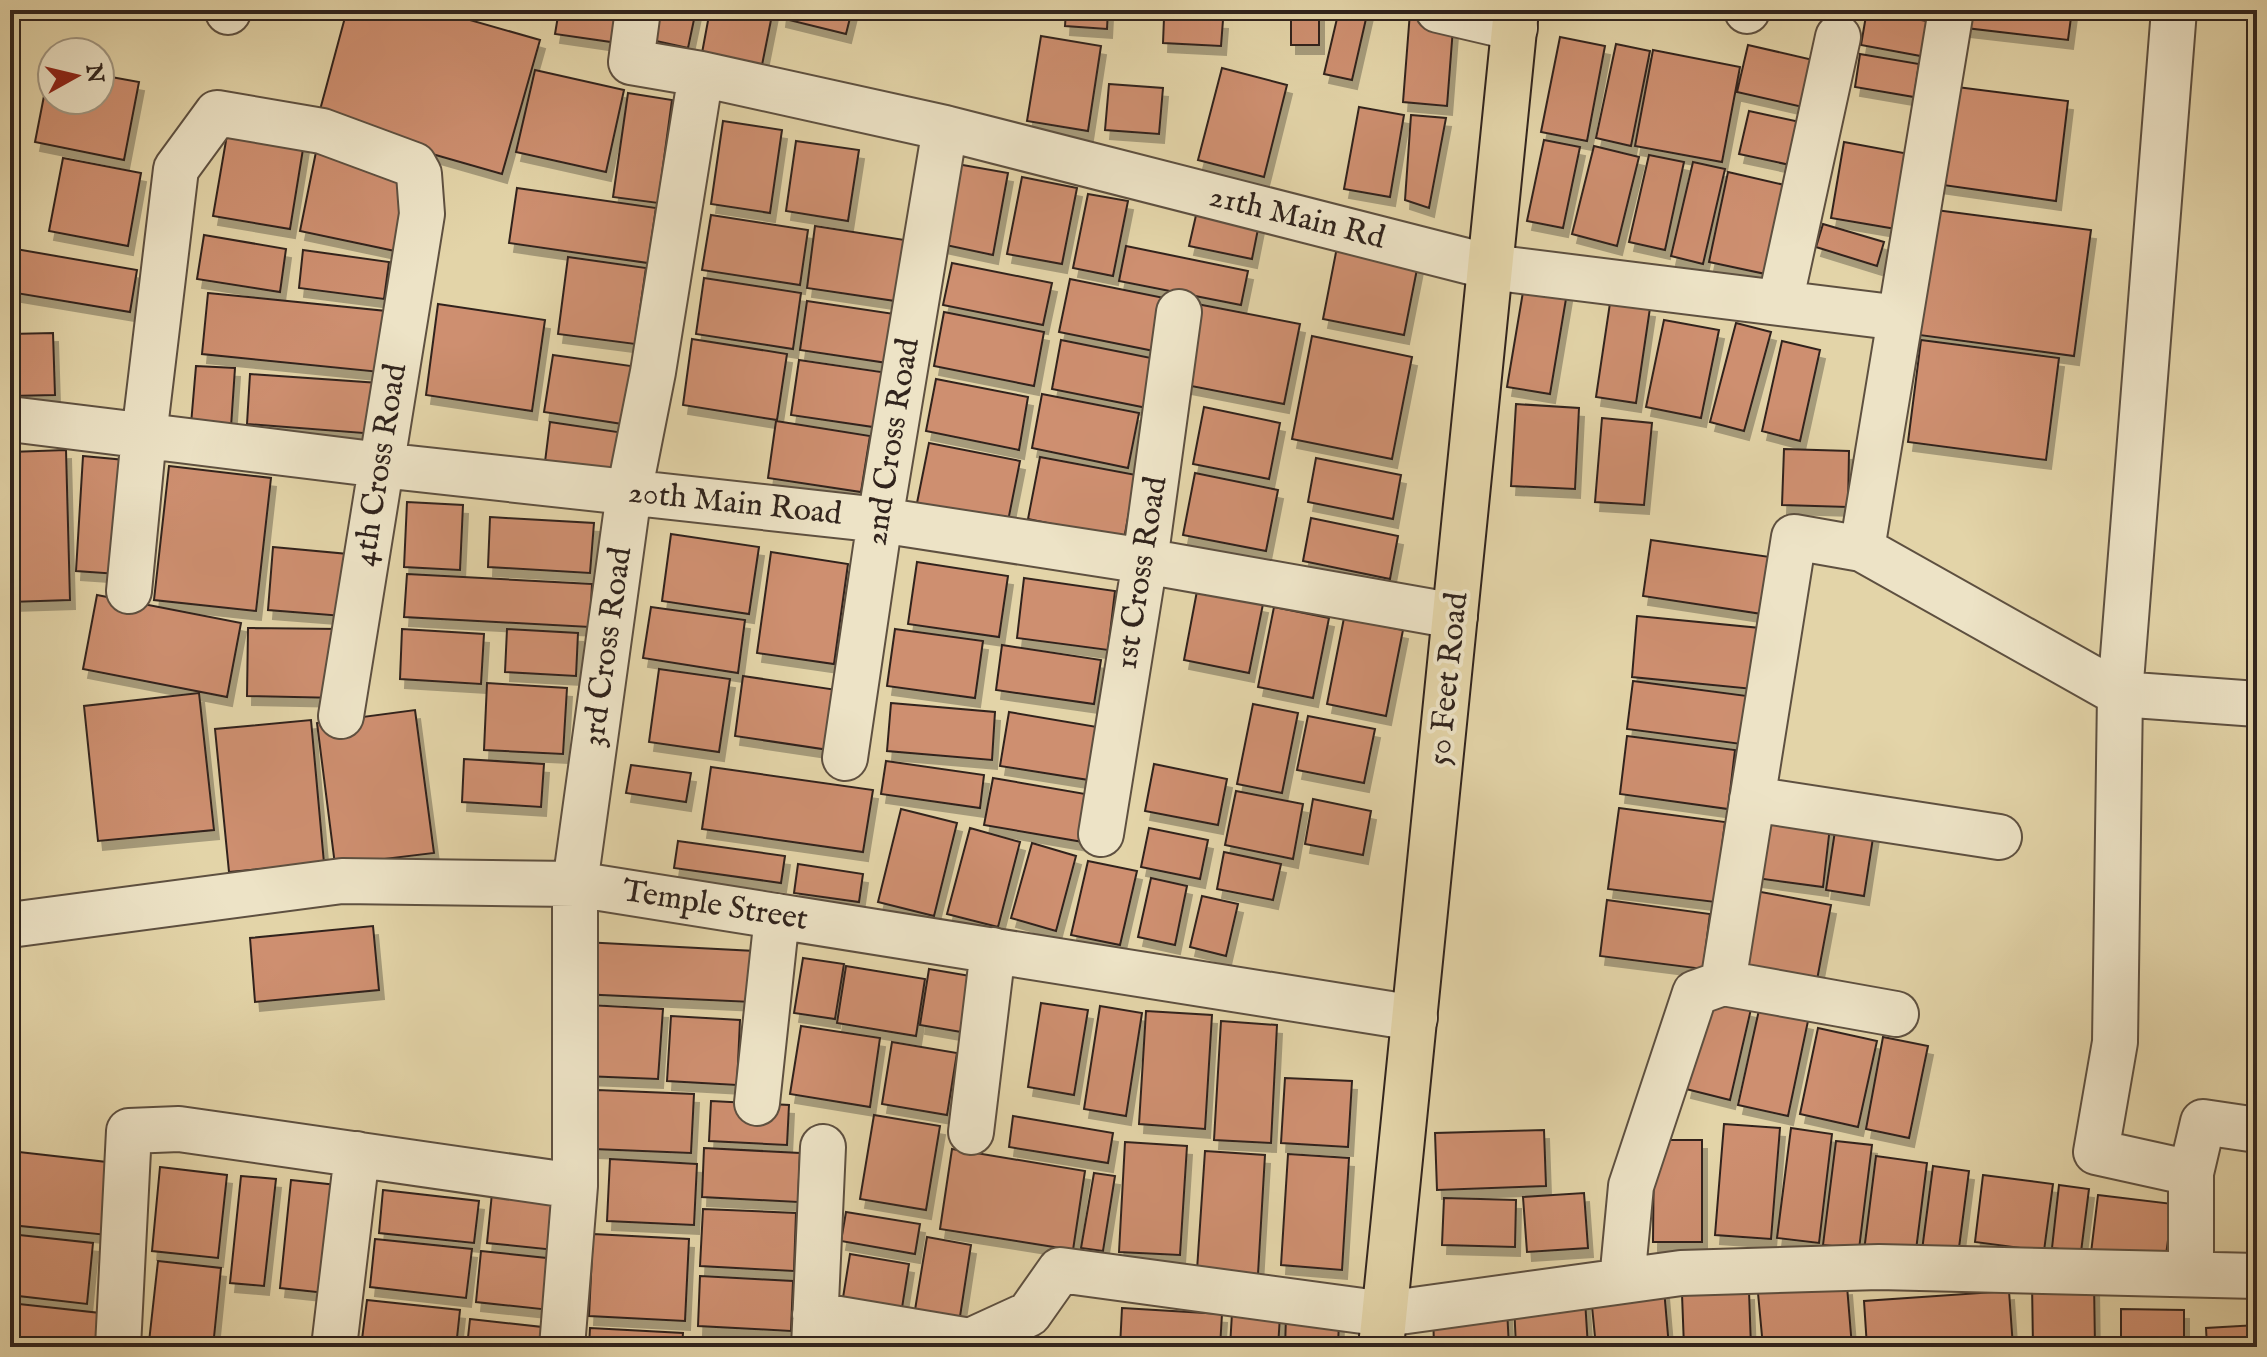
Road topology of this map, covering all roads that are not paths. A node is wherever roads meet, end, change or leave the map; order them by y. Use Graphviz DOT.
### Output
graph roads {
  1 [pos="638,10"];
  2 [pos="1438,10"];
  3 [pos="1951,10"];
  4 [pos="2174,10"];
  5 [pos="1516,19"];
  6 [pos="1838,37"];
  7 [pos="701,74"];
  8 [pos="945,128"];
  9 [pos="1490,267"];
  10 [pos="1780,303"];
  11 [pos="1179,312"];
  12 [pos="1900,318"];
  13 [pos="10,419"];
  14 [pos="144,436"];
  15 [pos="381,465"];
  16 [pos="629,493"];
  17 [pos="880,520"];
  18 [pos="1862,549"];
  19 [pos="1145,561"];
  20 [pos="129,591"];
  21 [pos="1455,616"];
  22 [pos="2120,694"];
  23 [pos="2257,704"];
  24 [pos="341,716"];
  25 [pos="845,758"];
  26 [pos="1752,799"];
  27 [pos="1101,834"];
  28 [pos="1999,837"];
  29 [pos="575,884"];
  30 [pos="777,916"];
  31 [pos="10,925"];
  32 [pos="993,950"];
  33 [pos="1723,983"];
  34 [pos="1896,1014"];
  35 [pos="1415,1018"];
  36 [pos="757,1103"];
  37 [pos="2257,1130"];
  38 [pos="971,1132"];
  39 [pos="823,1147"];
  40 [pos="357,1154"];
  41 [pos="2191,1173"];
  42 [pos="575,1186"];
  43 [pos="2191,1274"];
  44 [pos="2257,1276"];
  45 [pos="1622,1281"];
  46 [pos="1383,1330"];
  47 [pos="814,1331"];
  48 [pos="118,1347"];
  49 [pos="334,1347"];
  50 [pos="562,1347"];
  1 -- 7 [label="street"];
  2 -- 5 [label="street"];
  3 -- 12 [label="street"];
  4 -- 22 [label="street"];
  5 -- 9 [label="main road, 50 Feet Road"];
  6 -- 10 [label="street"];
  7 -- 8 [label="street, 21th Main Rd"];
  7 -- 16 [label="street, 3rd Cross Road"];
  8 -- 9 [label="street, 21th Main Rd"];
  8 -- 17 [label="street, 2nd Cross Road"];
  9 -- 10 [label="street, 21th Main Rd"];
  9 -- 21 [label="main road, 50 Feet Road"];
  10 -- 12 [label="street, 21th Main Rd"];
  11 -- 19 [label="street, 1st Cross Road"];
  12 -- 18 [label="street"];
  13 -- 14 [label="street, 20th Main Road"];
  14 -- 15 [label="street, 20th Main Road"];
  14 -- 15 [label="street, 4th Cross Road"];
  14 -- 20 [label="street"];
  15 -- 16 [label="street, 20th Main Road"];
  15 -- 24 [label="street, 4th Cross Road"];
  16 -- 17 [label="street, 20th Main Road"];
  16 -- 29 [label="street, 3rd Cross Road"];
  17 -- 19 [label="street, 20th Main Road"];
  17 -- 25 [label="street, 2nd Cross Road"];
  18 -- 22 [label="street"];
  18 -- 26 [label="street"];
  19 -- 21 [label="street, 20th Main Road"];
  19 -- 27 [label="street, 1st Cross Road"];
  21 -- 35 [label="main road, 50 Feet Road"];
  22 -- 23 [label="street"];
  22 -- 41 [label="street"];
  26 -- 28 [label="street"];
  26 -- 33 [label="street"];
  29 -- 30 [label="street, Temple Street"];
  29 -- 31 [label="street, Temple Street"];
  29 -- 42 [label="street, 3rd Cross Road"];
  30 -- 32 [label="street, Temple Street"];
  30 -- 36 [label="street"];
  32 -- 35 [label="street, Temple Street"];
  32 -- 38 [label="street"];
  33 -- 34 [label="street"];
  33 -- 45 [label="street"];
  35 -- 46 [label="main road, 50 Feet Road"];
  37 -- 41 [label="street"];
  39 -- 47 [label="street"];
  40 -- 42 [label="street"];
  40 -- 48 [label="street"];
  40 -- 49 [label="street"];
  41 -- 43 [label="street"];
  42 -- 50 [label="street, 3rd Cross Road"];
  43 -- 44 [label="street"];
  43 -- 45 [label="street"];
  45 -- 46 [label="street"];
  46 -- 47 [label="street"];
}
